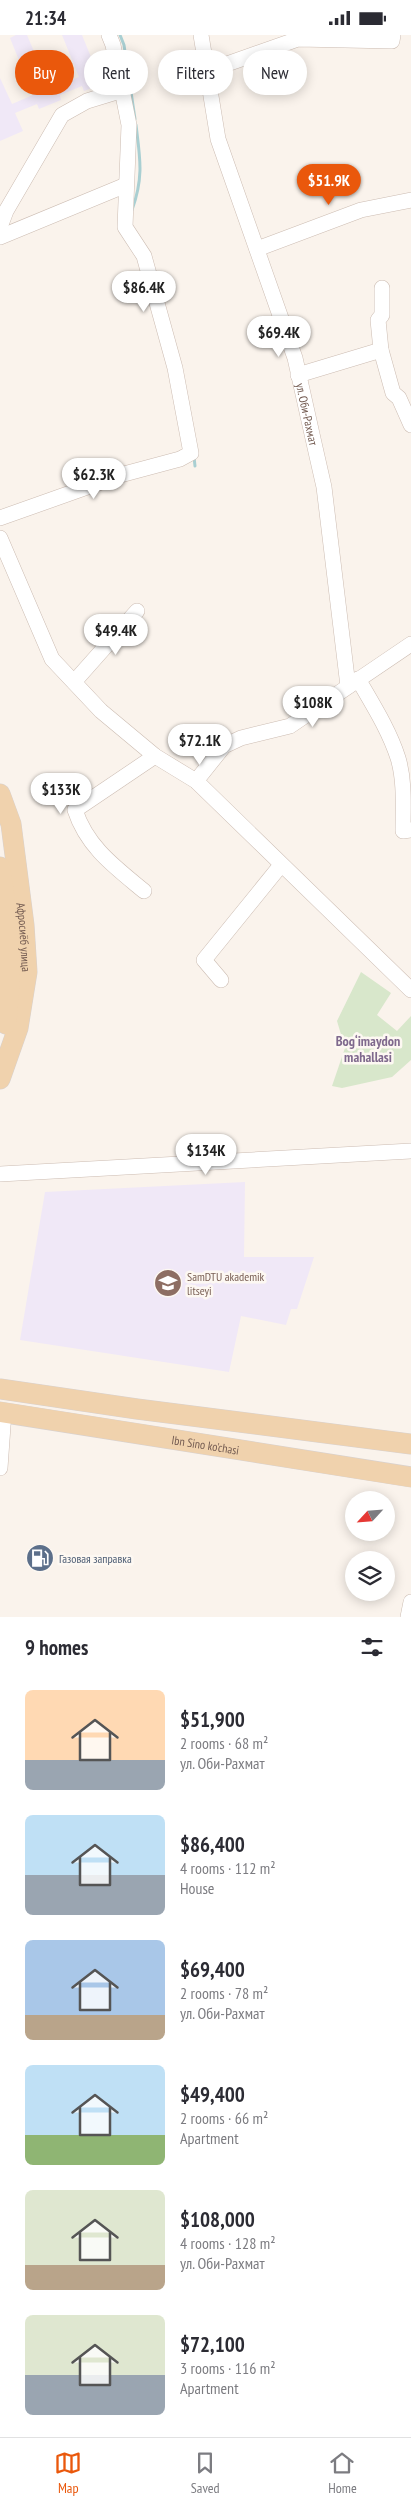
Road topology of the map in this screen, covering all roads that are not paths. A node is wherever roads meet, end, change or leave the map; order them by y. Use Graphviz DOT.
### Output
graph roads {
  1 [pos="109,35"];
  2 [pos="201,35"];
  3 [pos="393,35"];
  4 [pos="113,50"];
  5 [pos="204,50"];
  6 [pos="233,62"];
  7 [pos="107,95"];
  8 [pos="124,95"];
  9 [pos="211,95"];
  10 [pos="126,185"];
  11 [pos="0,195"];
  12 [pos="411,201"];
  13 [pos="6,211"];
  14 [pos="0,227"];
  15 [pos="0,237"];
  16 [pos="257,249"];
  17 [pos="382,288"];
  18 [pos="381,350"];
  19 [pos="298,375"];
  20 [pos="411,425"];
  21 [pos="0,518"];
  22 [pos="0,538"];
  23 [pos="137,611"];
  24 [pos="411,645"];
  25 [pos="74,682"];
  26 [pos="353,682"];
  27 [pos="155,756"];
  28 [pos="196,781"];
  29 [pos="0,794"];
  30 [pos="411,830"];
  31 [pos="281,865"];
  32 [pos="0,867"];
  33 [pos="144,891"];
  34 [pos="5,925"];
  35 [pos="221,980"];
  36 [pos="411,989"];
  37 [pos="0,1041"];
  38 [pos="0,1079"];
  39 [pos="411,1151"];
  40 [pos="0,1174"];
  41 [pos="0,1389"];
  42 [pos="2,1412"];
  43 [pos="411,1444"];
  44 [pos="0,1468"];
  45 [pos="411,1477"];
  46 [pos="411,1603"];
  47 [pos="408,1617"];
  1 -- 4 [label="street"];
  2 -- 5 [label="street, ул. Оби-Рахмат"];
  3 -- 6 [label="street"];
  7 -- 13 [label="street"];
  8 -- 10 [label="street"];
  9 -- 16 [label="street, ул. Оби-Рахмат"];
  10 -- 15 [label="street"];
  10 -- 21 [label="street"];
  11 -- 13 [label="street"];
  12 -- 16 [label="street"];
  13 -- 14 [label="street"];
  16 -- 19 [label="street, ул. Оби-Рахмат"];
  17 -- 18 [label="street"];
  18 -- 19 [label="street"];
  18 -- 20 [label="street"];
  19 -- 26 [label="street, ул. Оби-Рахмат"];
  22 -- 25 [label="street"];
  23 -- 25 [label="street"];
  24 -- 26 [label="street"];
  25 -- 27 [label="street"];
  26 -- 28 [label="street"];
  26 -- 30 [label="street"];
  27 -- 28 [label="street"];
  27 -- 33 [label="street"];
  28 -- 31 [label="street"];
  29 -- 38 [label="main road, Афросиёб улица"];
  31 -- 35 [label="street"];
  31 -- 36 [label="street"];
  32 -- 34 [label="main road, Афросиёб улица"];
  34 -- 37 [label="main road, Афросиёб улица"];
  39 -- 40 [label="street"];
  41 -- 43 [label="main road, Ibn Sino ko'chasi"];
  42 -- 44 [label="street"];
  42 -- 45 [label="main road, Ibn Sino ko'chasi"];
  46 -- 47 [label="street"];
}
